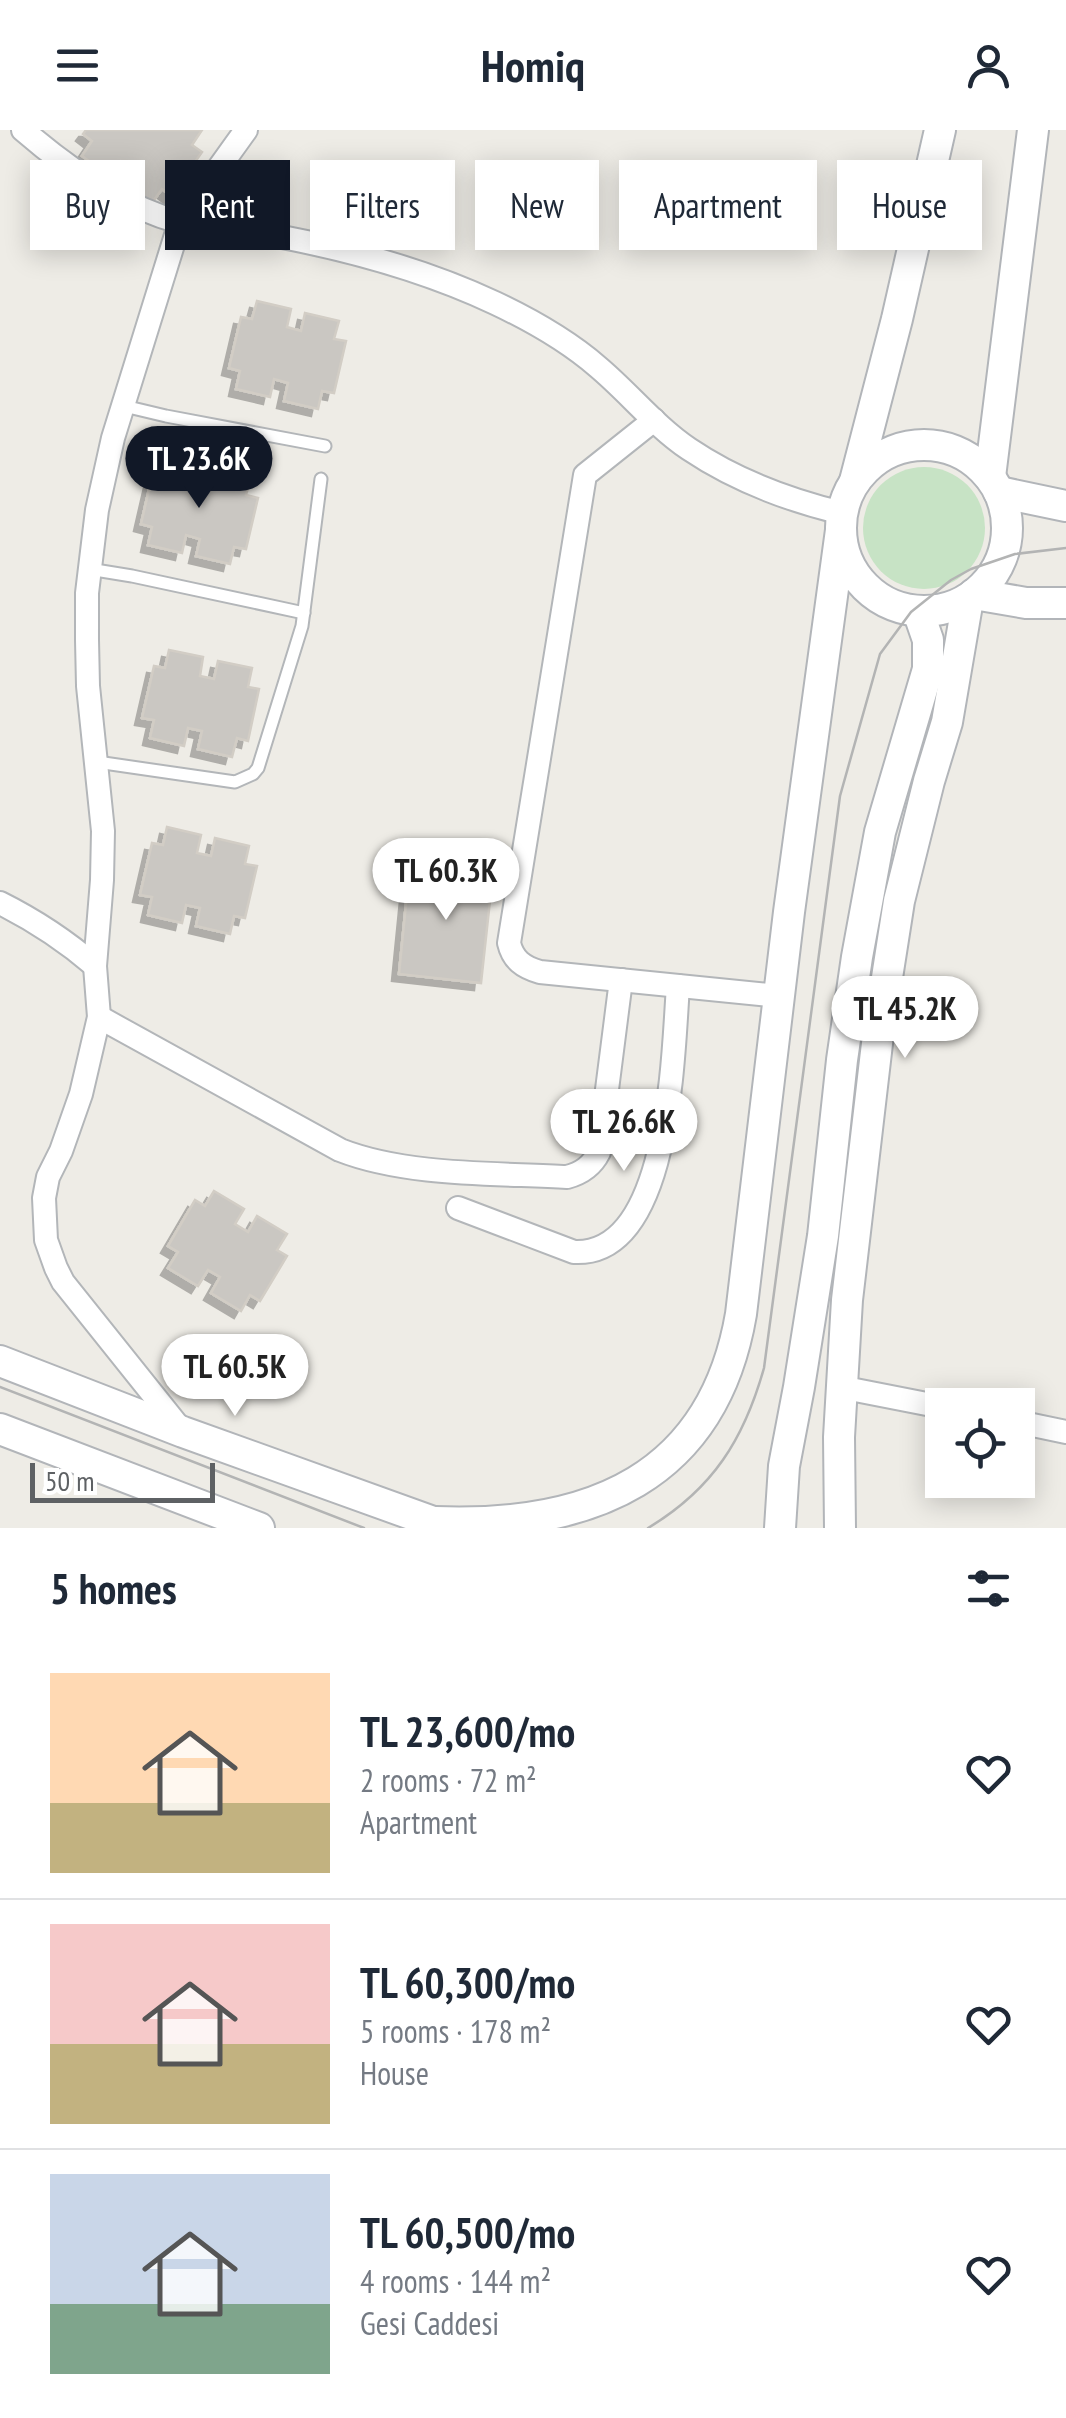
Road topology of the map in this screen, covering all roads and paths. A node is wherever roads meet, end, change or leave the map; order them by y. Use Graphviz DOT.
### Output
graph roads {
  1 [pos="23,130"];
  2 [pos="246,130"];
  3 [pos="940,130"];
  4 [pos="1033,130"];
  5 [pos="224,160"];
  6 [pos="165,215"];
  7 [pos="290,239"];
  8 [pos="171,250"];
  9 [pos="124,406"];
  10 [pos="654,420"];
  11 [pos="325,446"];
  12 [pos="321,479"];
  13 [pos="855,481"];
  14 [pos="995,485"];
  15 [pos="1066,506"];
  16 [pos="842,522"];
  17 [pos="90,569"];
  18 [pos="971,597"];
  19 [pos="1066,604"];
  20 [pos="918,611"];
  21 [pos="304,613"];
  22 [pos="97,762"];
  23 [pos="0,903"];
  24 [pos="95,966"];
  25 [pos="621,980"];
  26 [pos="678,986"];
  27 [pos="779,996"];
  28 [pos="100,1017"];
  29 [pos="458,1208"];
  30 [pos="0,1360"];
  31 [pos="840,1387"];
  32 [pos="925,1404"];
  33 [pos="1035,1426"];
  34 [pos="0,1429"];
  35 [pos="183,1432"];
  36 [pos="1066,1432"];
  37 [pos="443,1525"];
  38 [pos="259,1528"];
  39 [pos="780,1528"];
  40 [pos="840,1528"];
  1 -- 6 [label="street"];
  2 -- 5 [label="street"];
  3 -- 13 [label="street"];
  4 -- 14 [label="street"];
  7 -- 10 [label="street"];
  8 -- 9 [label="street"];
  9 -- 11 [label="lane"];
  9 -- 17 [label="street"];
  10 -- 16 [label="street"];
  10 -- 25 [label="street"];
  12 -- 21 [label="lane"];
  13 -- 14 [label="street"];
  13 -- 16 [label="street"];
  14 -- 15 [label="street"];
  14 -- 18 [label="street"];
  16 -- 20 [label="street"];
  16 -- 27 [label="street"];
  17 -- 21 [label="lane"];
  17 -- 22 [label="street"];
  18 -- 19 [label="street"];
  18 -- 20 [label="street"];
  18 -- 31 [label="street"];
  20 -- 39 [label="street"];
  21 -- 22 [label="lane"];
  22 -- 24 [label="street"];
  23 -- 24 [label="street"];
  24 -- 28 [label="street"];
  25 -- 26 [label="street"];
  25 -- 28 [label="street"];
  26 -- 27 [label="street"];
  26 -- 29 [label="street"];
  27 -- 37 [label="street"];
  28 -- 35 [label="street"];
  30 -- 35 [label="street"];
  31 -- 32 [label="street"];
  31 -- 40 [label="street"];
  33 -- 36 [label="street"];
  34 -- 38 [label="street"];
  35 -- 37 [label="street"];
}
